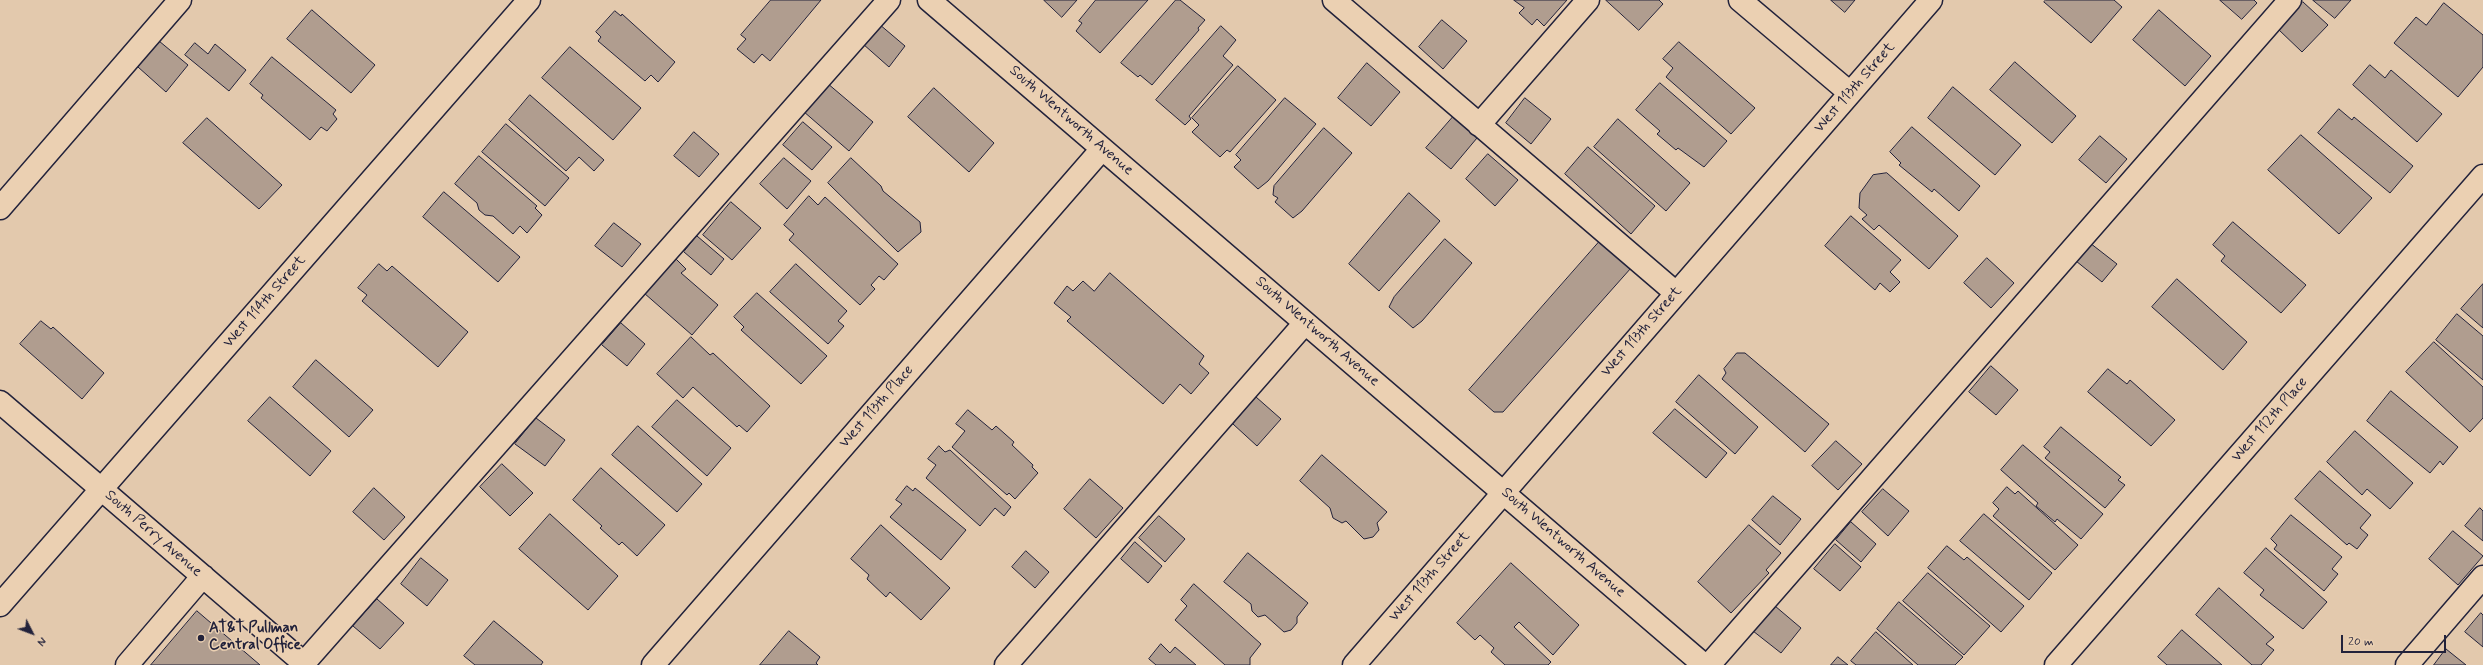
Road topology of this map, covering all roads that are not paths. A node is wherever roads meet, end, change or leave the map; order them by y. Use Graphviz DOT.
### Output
graph roads {
  1 [pos="180,0"];
  2 [pos="529,0"];
  3 [pos="889,0"];
  4 [pos="929,0"];
  5 [pos="1334,0"];
  6 [pos="1588,0"];
  7 [pos="1740,0"];
  8 [pos="1931,0"];
  9 [pos="2290,0"];
  10 [pos="1850,93"];
  11 [pos="1479,124"];
  12 [pos="1102,148"];
  13 [pos="2483,176"];
  14 [pos="0,208"];
  15 [pos="1676,293"];
  16 [pos="1305,323"];
  17 [pos="0,402"];
  18 [pos="101,489"];
  19 [pos="1503,492"];
  20 [pos="203,576"];
  21 [pos="2483,577"];
  22 [pos="0,605"];
  23 [pos="305,664"];
  24 [pos="127,665"];
  25 [pos="653,665"];
  26 [pos="1006,665"];
  27 [pos="1354,665"];
  28 [pos="1704,665"];
  29 [pos="1709,665"];
  30 [pos="2056,665"];
  31 [pos="2407,665"];
  1 -- 14 [label="street"];
  2 -- 18 [label="street, West 114th Street"];
  3 -- 23 [label="street"];
  4 -- 12 [label="street, South Wentworth Avenue"];
  5 -- 11 [label="street"];
  6 -- 11 [label="street"];
  7 -- 10 [label="street"];
  8 -- 10 [label="street, West 113th Street"];
  9 -- 29 [label="street"];
  10 -- 15 [label="street, West 113th Street"];
  11 -- 15 [label="street"];
  12 -- 16 [label="street, South Wentworth Avenue"];
  12 -- 25 [label="street, West 113th Place"];
  13 -- 30 [label="street, West 112th Place"];
  15 -- 19 [label="street, West 113th Street"];
  16 -- 19 [label="street, South Wentworth Avenue"];
  16 -- 26 [label="street"];
  17 -- 18 [label="street, South Perry Avenue"];
  18 -- 20 [label="street, South Perry Avenue"];
  18 -- 22 [label="street, West 114th Street"];
  19 -- 27 [label="street, West 113th Street"];
  19 -- 28 [label="street, South Wentworth Avenue"];
  20 -- 23 [label="street, South Perry Avenue"];
  20 -- 24 [label="street"];
  21 -- 31 [label="street"];
}
